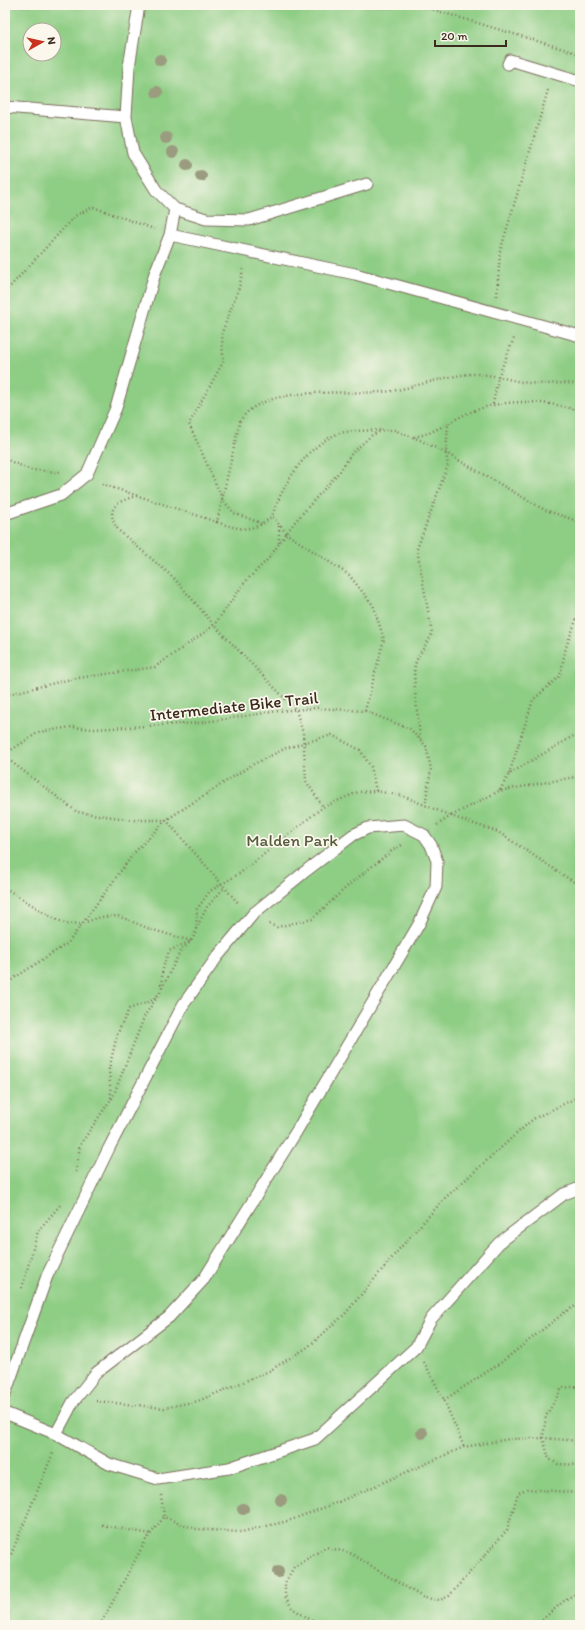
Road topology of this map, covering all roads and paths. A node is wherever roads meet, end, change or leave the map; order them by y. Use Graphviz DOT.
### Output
graph roads {
  1 [pos="139,5"];
  2 [pos="418,5"];
  3 [pos="580,54"];
  4 [pos="508,64"];
  5 [pos="554,73"];
  6 [pos="580,81"];
  7 [pos="5,107"];
  8 [pos="126,117"];
  9 [pos="367,184"];
  10 [pos="175,208"];
  11 [pos="170,235"];
  12 [pos="246,251"];
  13 [pos="5,292"];
  14 [pos="496,313"];
  15 [pos="522,319"];
  16 [pos="580,336"];
  17 [pos="498,377"];
  18 [pos="580,384"];
  19 [pos="493,404"];
  20 [pos="580,411"];
  21 [pos="448,424"];
  22 [pos="382,430"];
  23 [pos="414,438"];
  24 [pos="446,453"];
  25 [pos="5,459"];
  26 [pos="83,477"];
  27 [pos="139,496"];
  28 [pos="223,500"];
  29 [pos="5,514"];
  30 [pos="272,516"];
  31 [pos="217,522"];
  32 [pos="580,522"];
  33 [pos="263,524"];
  34 [pos="279,526"];
  35 [pos="287,534"];
  36 [pos="279,544"];
  37 [pos="580,610"];
  38 [pos="214,625"];
  39 [pos="5,695"];
  40 [pos="296,710"];
  41 [pos="365,711"];
  42 [pos="580,732"];
  43 [pos="420,740"];
  44 [pos="302,743"];
  45 [pos="5,754"];
  46 [pos="5,757"];
  47 [pos="509,774"];
  48 [pos="580,776"];
  49 [pos="376,791"];
  50 [pos="499,791"];
  51 [pos="323,807"];
  52 [pos="451,816"];
  53 [pos="166,820"];
  54 [pos="424,835"];
  55 [pos="580,886"];
  56 [pos="5,888"];
  57 [pos="224,888"];
  58 [pos="251,917"];
  59 [pos="83,924"];
  60 [pos="196,930"];
  61 [pos="5,984"];
  62 [pos="580,1096"];
  63 [pos="103,1120"];
  64 [pos="580,1188"];
  65 [pos="580,1303"];
  66 [pos="416,1347"];
  67 [pos="580,1386"];
  68 [pos="5,1394"];
  69 [pos="75,1399"];
  70 [pos="444,1400"];
  71 [pos="5,1413"];
  72 [pos="59,1436"];
  73 [pos="543,1438"];
  74 [pos="580,1441"];
  75 [pos="464,1447"];
  76 [pos="580,1465"];
  77 [pos="158,1479"];
  78 [pos="580,1493"];
  79 [pos="164,1516"];
  80 [pos="102,1525"];
  81 [pos="150,1534"];
  82 [pos="5,1569"];
  83 [pos="580,1591"];
  84 [pos="100,1625"];
  85 [pos="319,1625"];
  86 [pos="536,1625"];
  1 -- 8 [label="lane"];
  2 -- 3 [label="path"];
  4 -- 5 [label="lane"];
  5 -- 6 [label="lane"];
  5 -- 14 [label="path"];
  7 -- 8 [label="lane"];
  8 -- 10 [label="lane"];
  9 -- 10 [label="lane"];
  10 -- 11 [label="lane"];
  11 -- 12 [label="lane"];
  11 -- 13 [label="path"];
  11 -- 26 [label="lane"];
  12 -- 14 [label="lane"];
  12 -- 28 [label="path"];
  14 -- 15 [label="lane"];
  15 -- 16 [label="lane"];
  15 -- 17 [label="path"];
  17 -- 18 [label="path"];
  17 -- 19 [label="path"];
  17 -- 28 [label="path"];
  19 -- 20 [label="path"];
  19 -- 21 [label="path"];
  21 -- 23 [label="path"];
  21 -- 24 [label="path"];
  22 -- 23 [label="path"];
  22 -- 30 [label="path"];
  22 -- 35 [label="path"];
  23 -- 24 [label="path"];
  24 -- 32 [label="path"];
  24 -- 43 [label="path"];
  25 -- 26 [label="path"];
  26 -- 27 [label="path"];
  26 -- 29 [label="lane"];
  27 -- 31 [label="path"];
  27 -- 38 [label="path"];
  28 -- 31 [label="path"];
  28 -- 33 [label="path"];
  30 -- 33 [label="path"];
  30 -- 34 [label="path"];
  31 -- 33 [label="path"];
  34 -- 35 [label="path"];
  34 -- 36 [label="path"];
  35 -- 36 [label="path"];
  35 -- 41 [label="path"];
  36 -- 38 [label="path"];
  37 -- 47 [label="path"];
  38 -- 39 [label="path"];
  38 -- 40 [label="path"];
  40 -- 41 [label="path, Intermediate Bike Trail"];
  40 -- 44 [label="path"];
  40 -- 45 [label="path, Intermediate Bike Trail"];
  41 -- 43 [label="path, Intermediate Bike Trail"];
  42 -- 47 [label="path"];
  43 -- 52 [label="path, Intermediate Bike Trail"];
  44 -- 49 [label="path"];
  44 -- 51 [label="path"];
  44 -- 53 [label="path"];
  46 -- 53 [label="path"];
  47 -- 50 [label="path"];
  48 -- 50 [label="path"];
  50 -- 52 [label="path"];
  52 -- 55 [label="path"];
  53 -- 57 [label="path"];
  53 -- 59 [label="path"];
  54 -- 58 [label="path"];
  54 -- 58 [label="lane"];
  54 -- 69 [label="lane"];
  56 -- 59 [label="path"];
  57 -- 58 [label="path"];
  57 -- 60 [label="path"];
  58 -- 68 [label="lane"];
  59 -- 61 [label="path"];
  59 -- 63 [label="path"];
  62 -- 69 [label="path"];
  64 -- 66 [label="lane"];
  65 -- 70 [label="path"];
  66 -- 70 [label="path"];
  66 -- 77 [label="lane"];
  67 -- 73 [label="path"];
  69 -- 72 [label="lane"];
  70 -- 75 [label="path"];
  71 -- 72 [label="lane"];
  72 -- 77 [label="lane"];
  72 -- 82 [label="path"];
  73 -- 74 [label="path"];
  73 -- 75 [label="path"];
  73 -- 76 [label="path"];
  75 -- 79 [label="path"];
  77 -- 79 [label="path"];
  78 -- 85 [label="path"];
  79 -- 81 [label="path"];
  80 -- 81 [label="path"];
  81 -- 84 [label="path"];
  83 -- 86 [label="path"];
}
